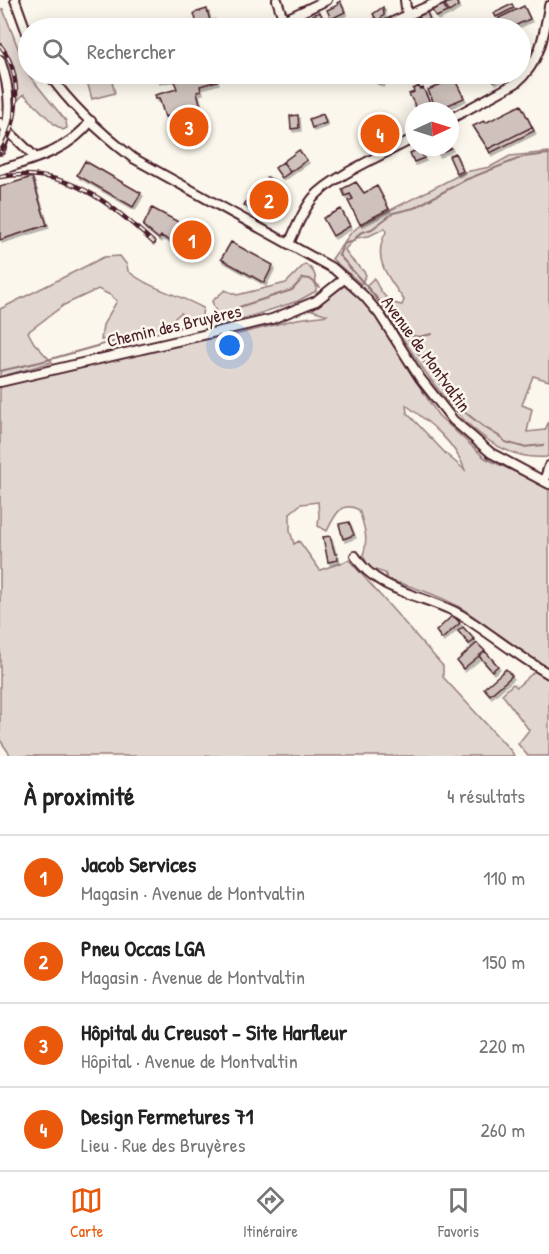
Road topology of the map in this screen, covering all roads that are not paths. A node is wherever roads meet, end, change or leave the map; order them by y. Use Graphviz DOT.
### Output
graph roads {
  1 [pos="15,0"];
  2 [pos="277,0"];
  3 [pos="327,0"];
  4 [pos="405,0"];
  5 [pos="442,0"];
  6 [pos="549,6"];
  7 [pos="407,16"];
  8 [pos="22,18"];
  9 [pos="283,18"];
  10 [pos="296,18"];
  11 [pos="402,18"];
  12 [pos="0,60"];
  13 [pos="531,66"];
  14 [pos="58,84"];
  15 [pos="514,84"];
  16 [pos="459,114"];
  17 [pos="91,121"];
  18 [pos="0,123"];
  19 [pos="7,129"];
  20 [pos="405,143"];
  21 [pos="0,150"];
  22 [pos="36,158"];
  23 [pos="0,170"];
  24 [pos="289,244"];
  25 [pos="345,278"];
  26 [pos="0,382"];
  27 [pos="549,466"];
  28 [pos="546,482"];
  29 [pos="355,556"];
  30 [pos="549,675"];
  1 -- 8 [label="street"];
  2 -- 9 [label="street"];
  3 -- 10 [label="street"];
  4 -- 7 [label="street"];
  5 -- 7 [label="street"];
  6 -- 13 [label="street"];
  7 -- 11 [label="street"];
  12 -- 19 [label="street"];
  14 -- 17 [label="street, Avenue de Montvaltin"];
  15 -- 16 [label="street"];
  17 -- 22 [label="street"];
  17 -- 24 [label="street, Avenue de Montvaltin"];
  18 -- 19 [label="street"];
  19 -- 21 [label="street"];
  19 -- 22 [label="street"];
  20 -- 24 [label="street"];
  22 -- 23 [label="street"];
  24 -- 25 [label="street, Avenue de Montvaltin"];
  25 -- 26 [label="street, Chemin des Bruyères"];
  25 -- 28 [label="street, Avenue de Montvaltin"];
  27 -- 28 [label="street"];
  29 -- 30 [label="street"];
}
